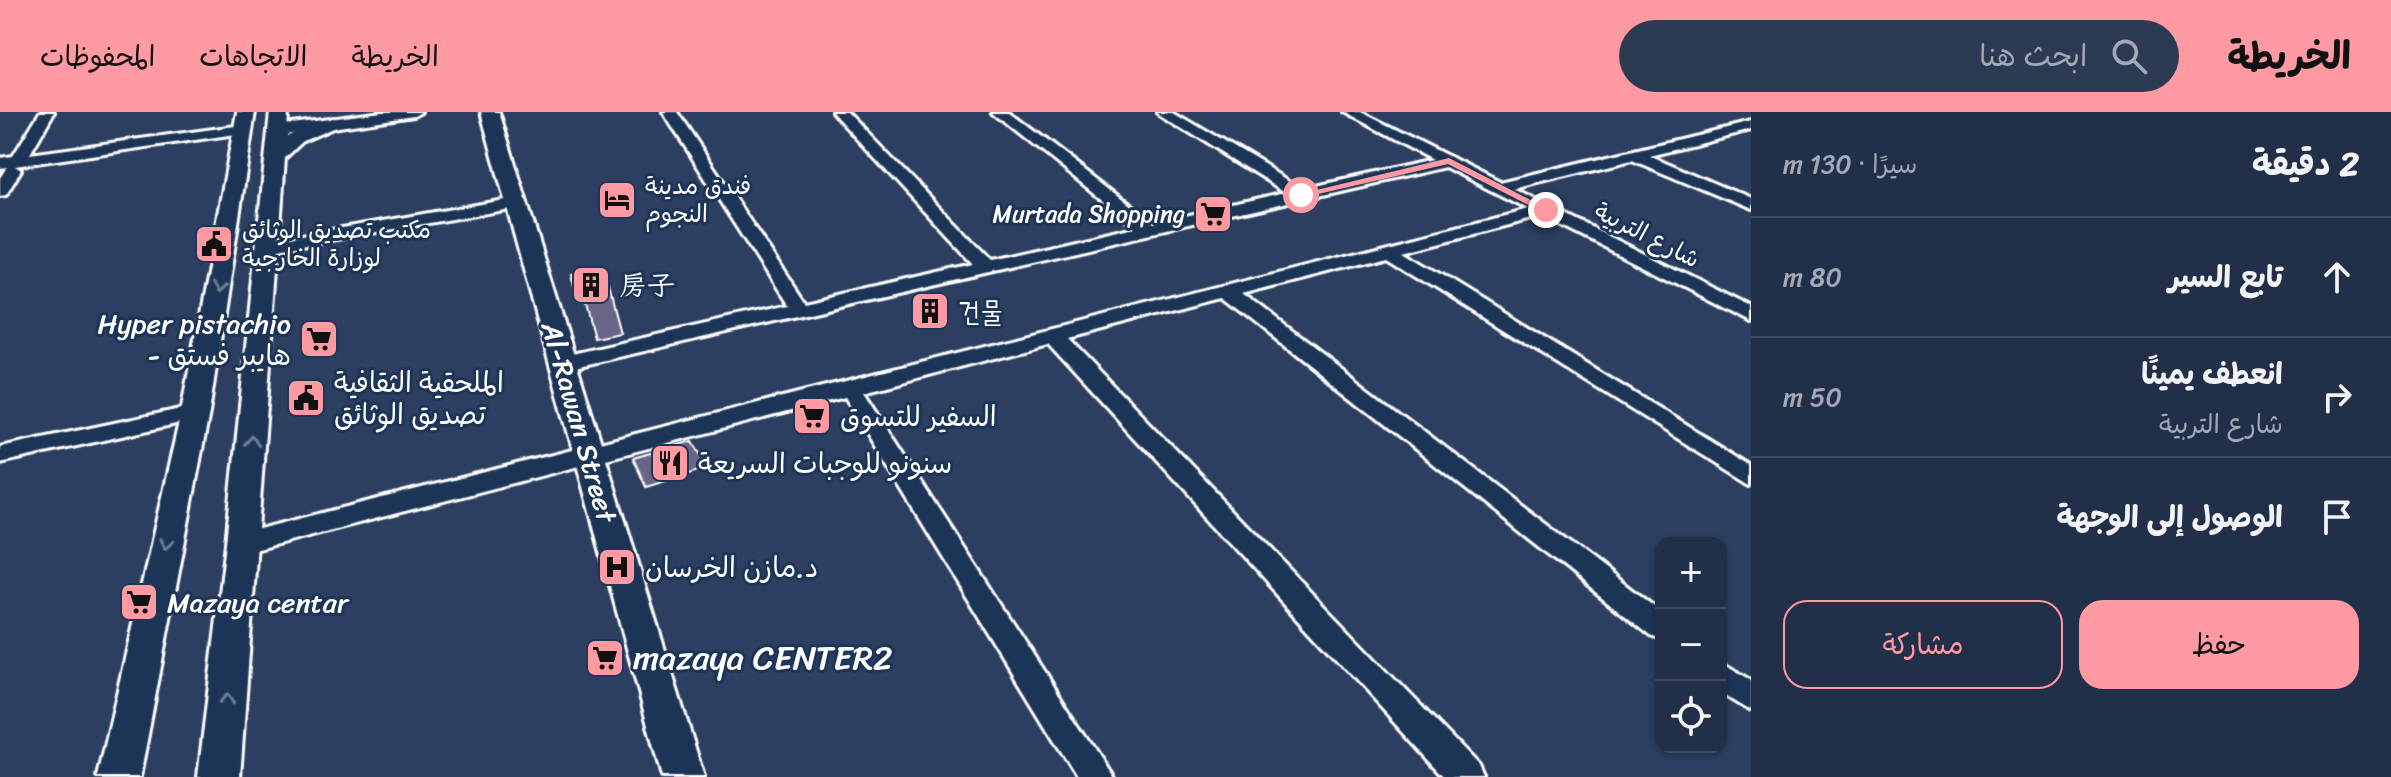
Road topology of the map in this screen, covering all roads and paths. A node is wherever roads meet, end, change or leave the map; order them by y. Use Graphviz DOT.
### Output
graph roads {
  1 [pos="47,112"];
  2 [pos="371,112"];
  3 [pos="414,112"];
  4 [pos="490,112"];
  5 [pos="670,112"];
  6 [pos="839,112"];
  7 [pos="1000,112"];
  8 [pos="1164,112"];
  9 [pos="1384,112"];
  10 [pos="1354,114"];
  11 [pos="330,121"];
  12 [pos="244,126"];
  13 [pos="280,127"];
  14 [pos="1747,130"];
  15 [pos="1633,154"];
  16 [pos="1449,161"];
  17 [pos="8,166"];
  18 [pos="1500,187"];
  19 [pos="273,190"];
  20 [pos="0,191"];
  21 [pos="1301,195"];
  22 [pos="233,197"];
  23 [pos="516,203"];
  24 [pos="1751,205"];
  25 [pos="1546,210"];
  26 [pos="1150,229"];
  27 [pos="267,246"];
  28 [pos="1388,250"];
  29 [pos="986,267"];
  30 [pos="1227,290"];
  31 [pos="799,309"];
  32 [pos="1751,315"];
  33 [pos="1051,335"];
  34 [pos="562,363"];
  35 [pos="849,386"];
  36 [pos="195,413"];
  37 [pos="588,452"];
  38 [pos="0,455"];
  39 [pos="1751,476"];
  40 [pos="243,543"];
  41 [pos="1655,623"];
  42 [pos="1727,680"];
  43 [pos="1751,698"];
  44 [pos="119,777"];
  45 [pos="219,777"];
  46 [pos="683,777"];
  47 [pos="1096,777"];
  48 [pos="1467,777"];
  1 -- 17 [label="street"];
  2 -- 11 [label="street"];
  3 -- 11 [label="street"];
  4 -- 23 [label="main road, Al-Rawan Street"];
  5 -- 31 [label="street"];
  6 -- 29 [label="street"];
  7 -- 26 [label="street"];
  8 -- 21 [label="street"];
  9 -- 10 [label="street"];
  10 -- 16 [label="street, شارع التربية"];
  11 -- 13 [label="main road"];
  11 -- 13 [label="main road"];
  12 -- 17 [label="street"];
  12 -- 22 [label="main road"];
  13 -- 19 [label="main road"];
  14 -- 15 [label="street"];
  15 -- 18 [label="street"];
  15 -- 24 [label="street"];
  16 -- 18 [label="street, شارع التربية"];
  16 -- 21 [label="street"];
  17 -- 20 [label="street"];
  18 -- 25 [label="street, شارع التربية"];
  19 -- 22 [label="main road"];
  19 -- 27 [label="main road"];
  21 -- 26 [label="street"];
  22 -- 36 [label="main road, one-way"];
  23 -- 27 [label="street"];
  23 -- 34 [label="main road, Al-Rawan Street"];
  25 -- 28 [label="street"];
  25 -- 32 [label="street, شارع التربية"];
  26 -- 29 [label="street"];
  40 -- 27 [label="main road, one-way"];
  28 -- 30 [label="street"];
  28 -- 39 [label="street"];
  29 -- 31 [label="street"];
  30 -- 33 [label="street"];
  30 -- 41 [label="street"];
  31 -- 34 [label="street"];
  33 -- 35 [label="street"];
  33 -- 48 [label="street"];
  34 -- 37 [label="main road, Al-Rawan Street"];
  35 -- 37 [label="street"];
  35 -- 47 [label="street"];
  36 -- 38 [label="street"];
  36 -- 44 [label="main road, one-way"];
  37 -- 40 [label="street"];
  37 -- 46 [label="main road, Al-Rawan Street"];
  45 -- 40 [label="main road, one-way"];
  42 -- 43 [label="street"];
}
